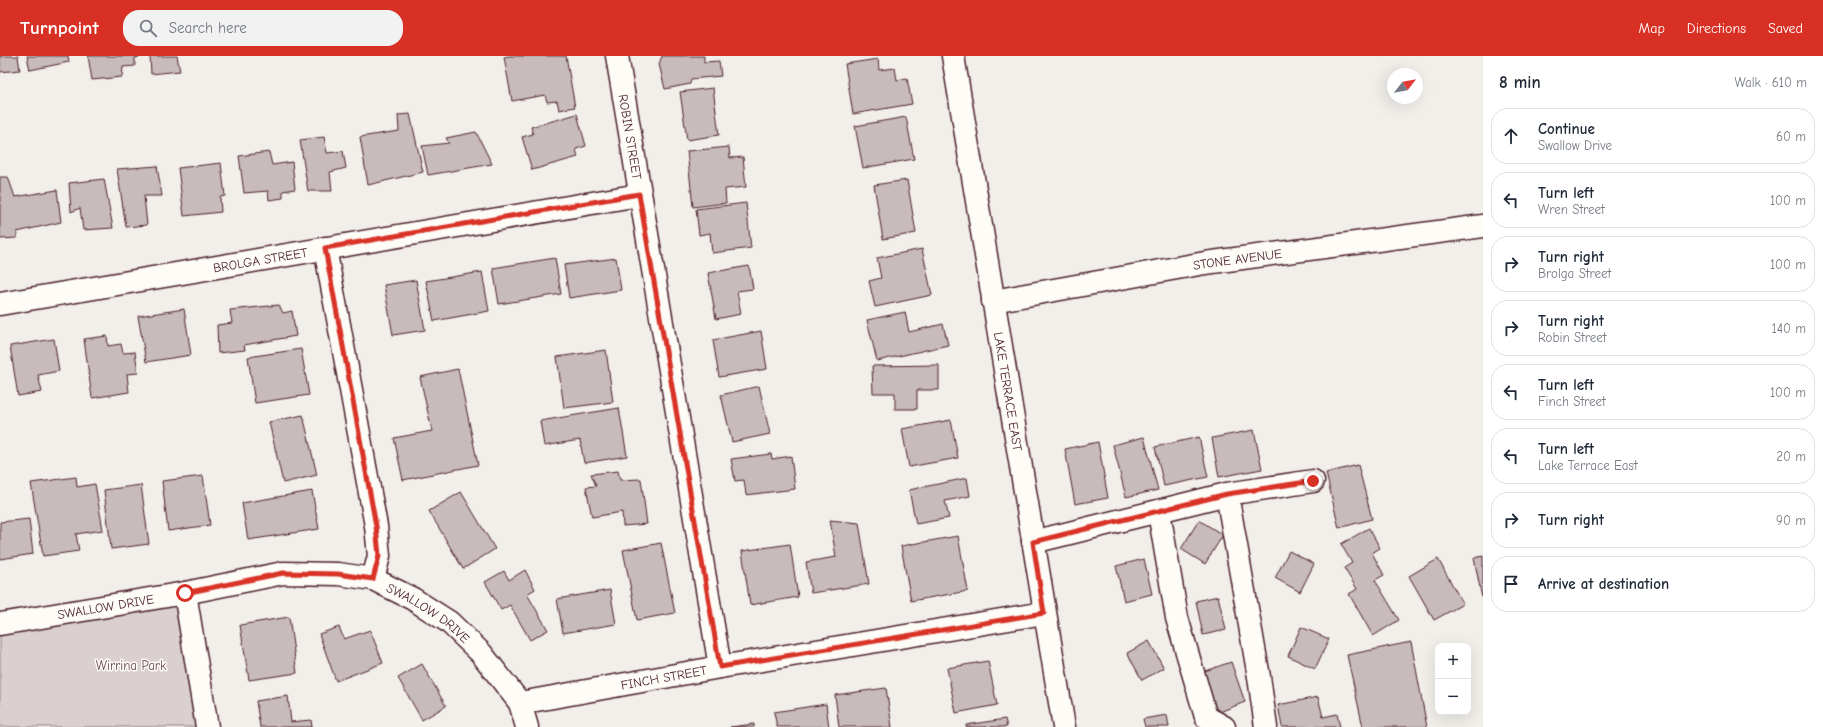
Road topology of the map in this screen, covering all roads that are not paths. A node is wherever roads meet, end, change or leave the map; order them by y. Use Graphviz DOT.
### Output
graph roads {
  1 [pos="617,56"];
  2 [pos="953,56"];
  3 [pos="639,194"];
  4 [pos="1483,226"];
  5 [pos="325,248"];
  6 [pos="993,302"];
  7 [pos="0,304"];
  8 [pos="1313,481"];
  9 [pos="1227,494"];
  10 [pos="1159,512"];
  11 [pos="1033,542"];
  12 [pos="373,579"];
  13 [pos="185,593"];
  14 [pos="1044,613"];
  15 [pos="0,624"];
  16 [pos="720,667"];
  17 [pos="520,703"];
  18 [pos="207,727"];
  19 [pos="527,727"];
  20 [pos="1064,727"];
  21 [pos="1224,727"];
  22 [pos="1266,727"];
  1 -- 3 [label="street, ROBIN STREET"];
  2 -- 6 [label="street, LAKE TERRACE EAST"];
  3 -- 5 [label="street, BROLGA STREET"];
  3 -- 16 [label="street, ROBIN STREET"];
  4 -- 6 [label="street, STONE AVENUE"];
  5 -- 7 [label="street, BROLGA STREET"];
  5 -- 12 [label="street"];
  6 -- 11 [label="street, LAKE TERRACE EAST"];
  8 -- 9 [label="street"];
  9 -- 10 [label="street"];
  9 -- 22 [label="street"];
  10 -- 11 [label="street"];
  10 -- 21 [label="street"];
  11 -- 14 [label="street, LAKE TERRACE EAST"];
  12 -- 13 [label="street, SWALLOW DRIVE"];
  12 -- 17 [label="street, SWALLOW DRIVE"];
  13 -- 15 [label="street, SWALLOW DRIVE"];
  13 -- 18 [label="street"];
  14 -- 16 [label="street, FINCH STREET"];
  14 -- 20 [label="street, LAKE TERRACE EAST"];
  16 -- 17 [label="street, FINCH STREET"];
  17 -- 19 [label="street, SWALLOW DRIVE"];
}
